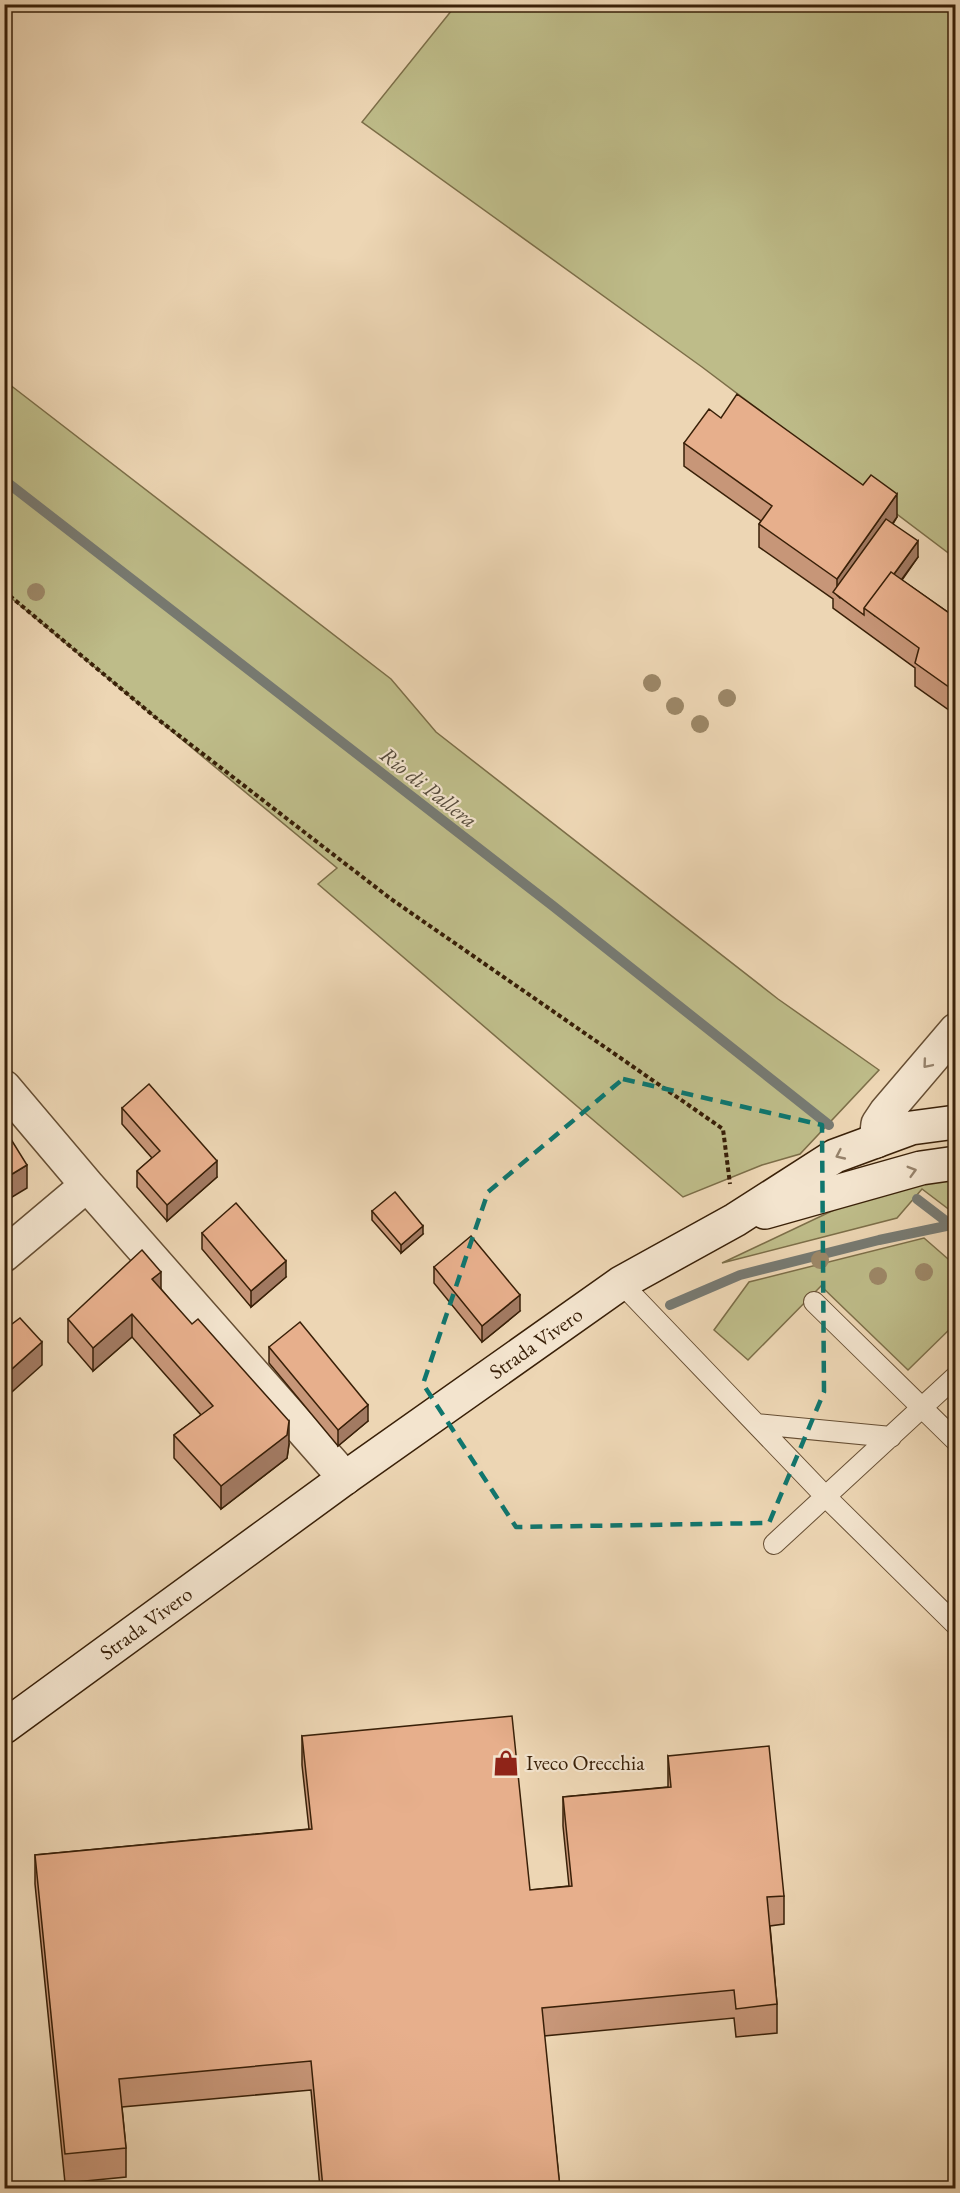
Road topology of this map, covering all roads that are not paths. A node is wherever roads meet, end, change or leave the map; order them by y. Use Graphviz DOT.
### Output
graph roads {
  1 [pos="956,1030"];
  2 [pos="4,1087"];
  3 [pos="956,1122"];
  4 [pos="876,1141"];
  5 [pos="956,1163"];
  6 [pos="87,1185"];
  7 [pos="735,1220"];
  8 [pos="4,1255"];
  9 [pos="621,1282"];
  10 [pos="814,1302"];
  11 [pos="956,1376"];
  12 [pos="922,1408"];
  13 [pos="756,1424"];
  14 [pos="891,1437"];
  15 [pos="956,1442"];
  16 [pos="345,1478"];
  17 [pos="826,1497"];
  18 [pos="774,1544"];
  19 [pos="956,1625"];
  20 [pos="4,1727"];
  1 -- 4 [label="street, one-way"];
  2 -- 6 [label="street"];
  3 -- 4 [label="street, Strada Vivero"];
  4 -- 7 [label="street, Strada Vivero, one-way"];
  7 -- 5 [label="street, Strada Vivero, one-way"];
  6 -- 8 [label="street"];
  6 -- 16 [label="street"];
  7 -- 9 [label="street, Strada Vivero"];
  9 -- 13 [label="lane"];
  9 -- 16 [label="street, Strada Vivero"];
  10 -- 12 [label="lane"];
  11 -- 12 [label="lane"];
  12 -- 14 [label="lane"];
  12 -- 15 [label="lane"];
  13 -- 14 [label="lane"];
  13 -- 17 [label="lane"];
  14 -- 17 [label="lane"];
  16 -- 20 [label="street, Strada Vivero"];
  17 -- 18 [label="lane"];
  17 -- 19 [label="lane"];
}
